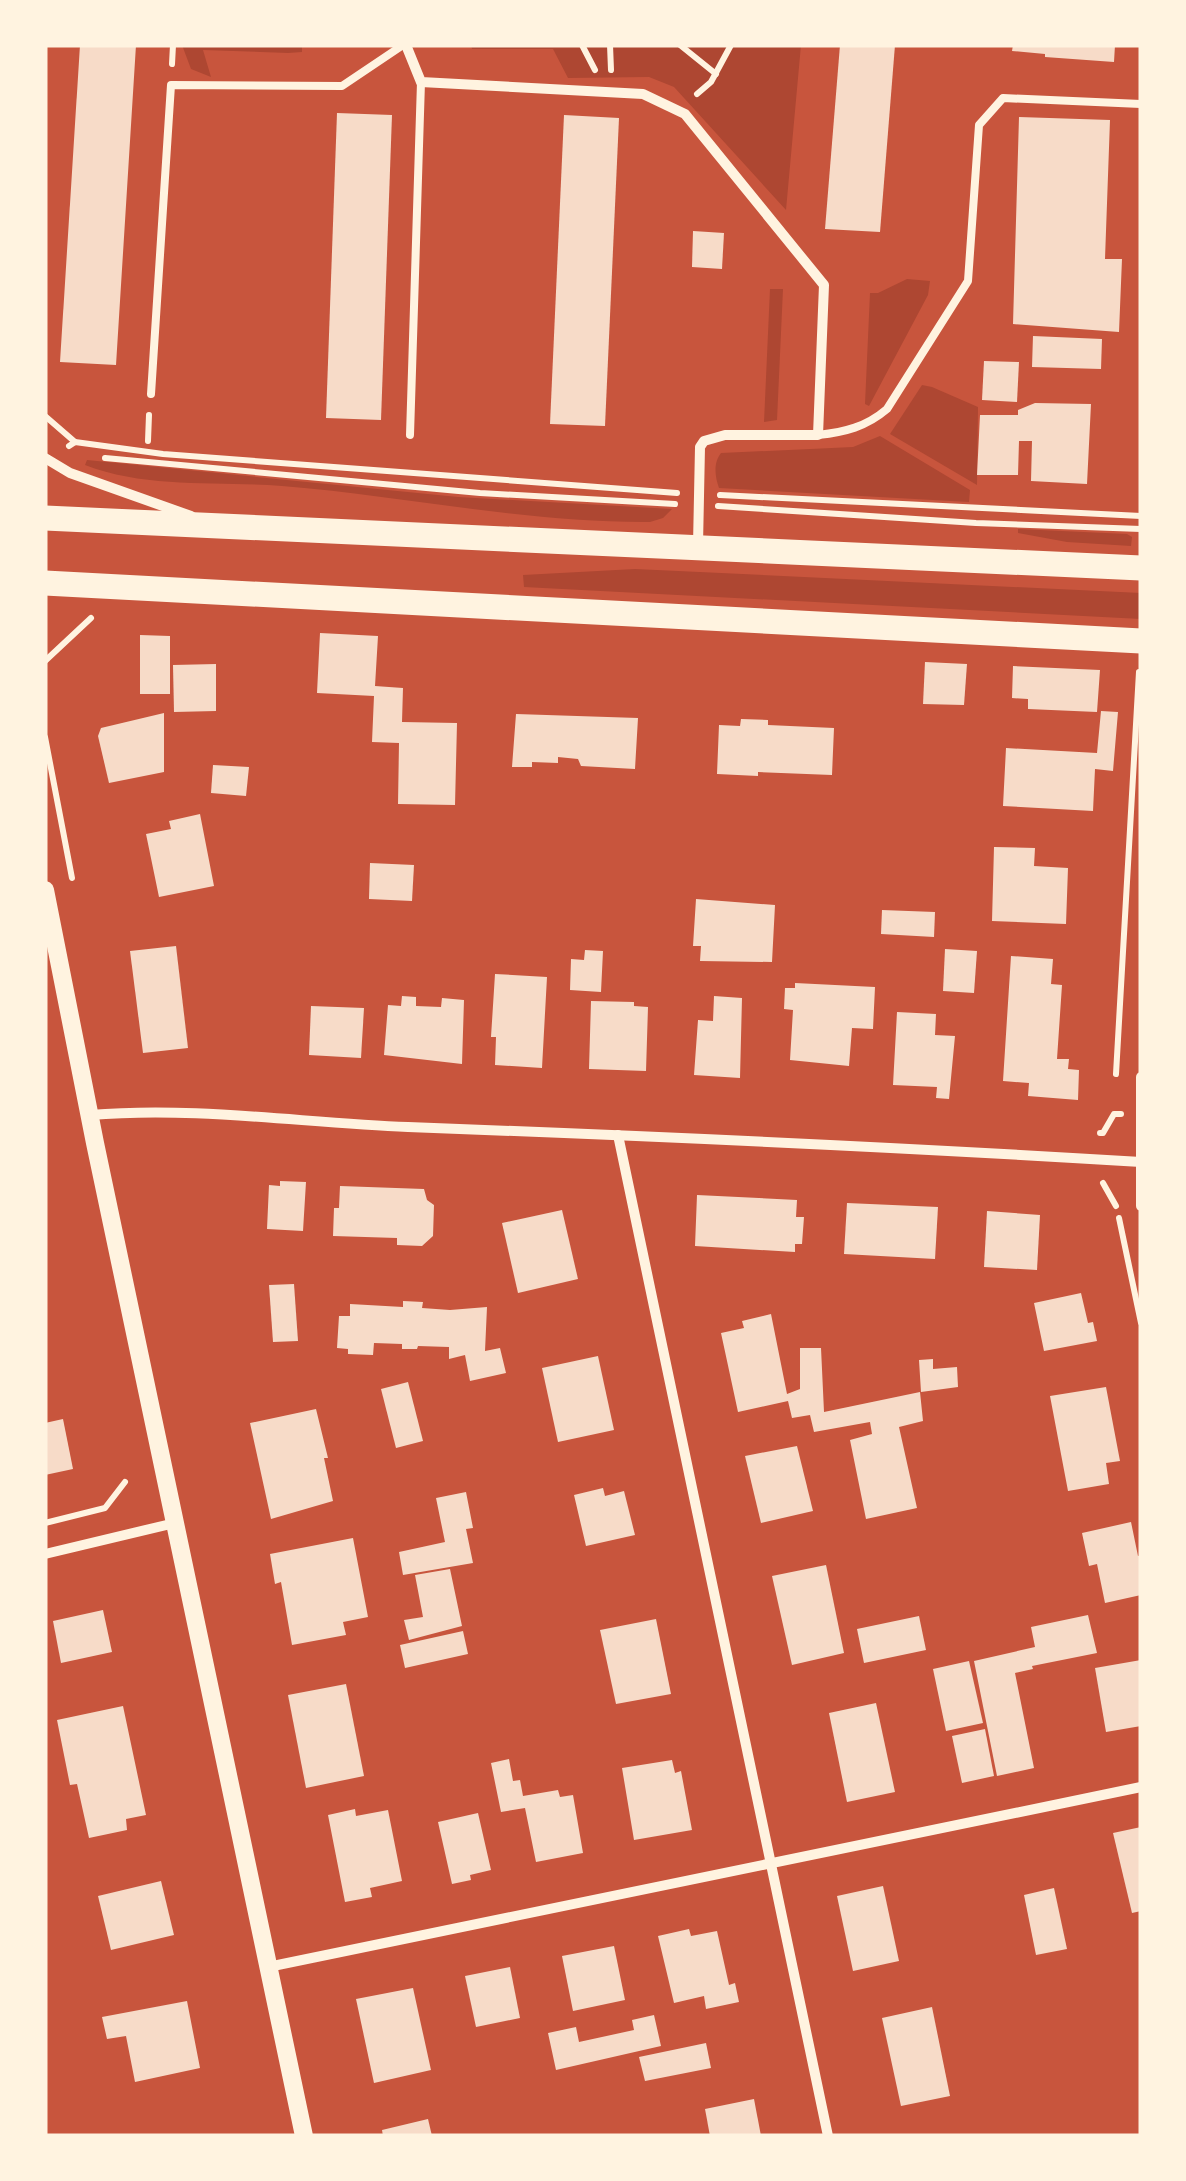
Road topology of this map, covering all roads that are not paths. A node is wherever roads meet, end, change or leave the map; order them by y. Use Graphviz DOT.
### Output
graph roads {
  1 [pos="405,45"];
  2 [pos="422,82"];
  3 [pos="1141,104"];
  4 [pos="151,394"];
  5 [pos="410,434"];
  6 [pos="818,435"];
  7 [pos="45,458"];
  8 [pos="45,518"];
  9 [pos="216,525"];
  10 [pos="698,548"];
  11 [pos="1141,568"];
  12 [pos="45,583"];
  13 [pos="1141,640"];
  14 [pos="45,890"];
  15 [pos="1141,1077"];
  16 [pos="90,1114"];
  17 [pos="618,1135"];
  18 [pos="1140,1162"];
  19 [pos="1141,1206"];
  20 [pos="174,1523"];
  21 [pos="45,1554"];
  22 [pos="1141,1787"];
  23 [pos="770,1863"];
  24 [pos="268,1967"];
  25 [pos="304,2136"];
  26 [pos="828,2136"];
  1 -- 2 [label="street"];
  1 -- 4 [label="lane"];
  2 -- 5 [label="lane"];
  2 -- 6 [label="street"];
  3 -- 6 [label="lane"];
  6 -- 10 [label="street"];
  7 -- 9 [label="street"];
  8 -- 9 [label="main road"];
  9 -- 10 [label="main road"];
  10 -- 11 [label="main road"];
  12 -- 13 [label="main road"];
  14 -- 16 [label="street"];
  15 -- 18 [label="street"];
  16 -- 17 [label="street"];
  16 -- 20 [label="street"];
  17 -- 18 [label="street"];
  17 -- 23 [label="street"];
  18 -- 19 [label="street"];
  20 -- 21 [label="street"];
  20 -- 24 [label="street"];
  22 -- 23 [label="street"];
  23 -- 24 [label="street"];
  23 -- 26 [label="street"];
  24 -- 25 [label="street"];
}
